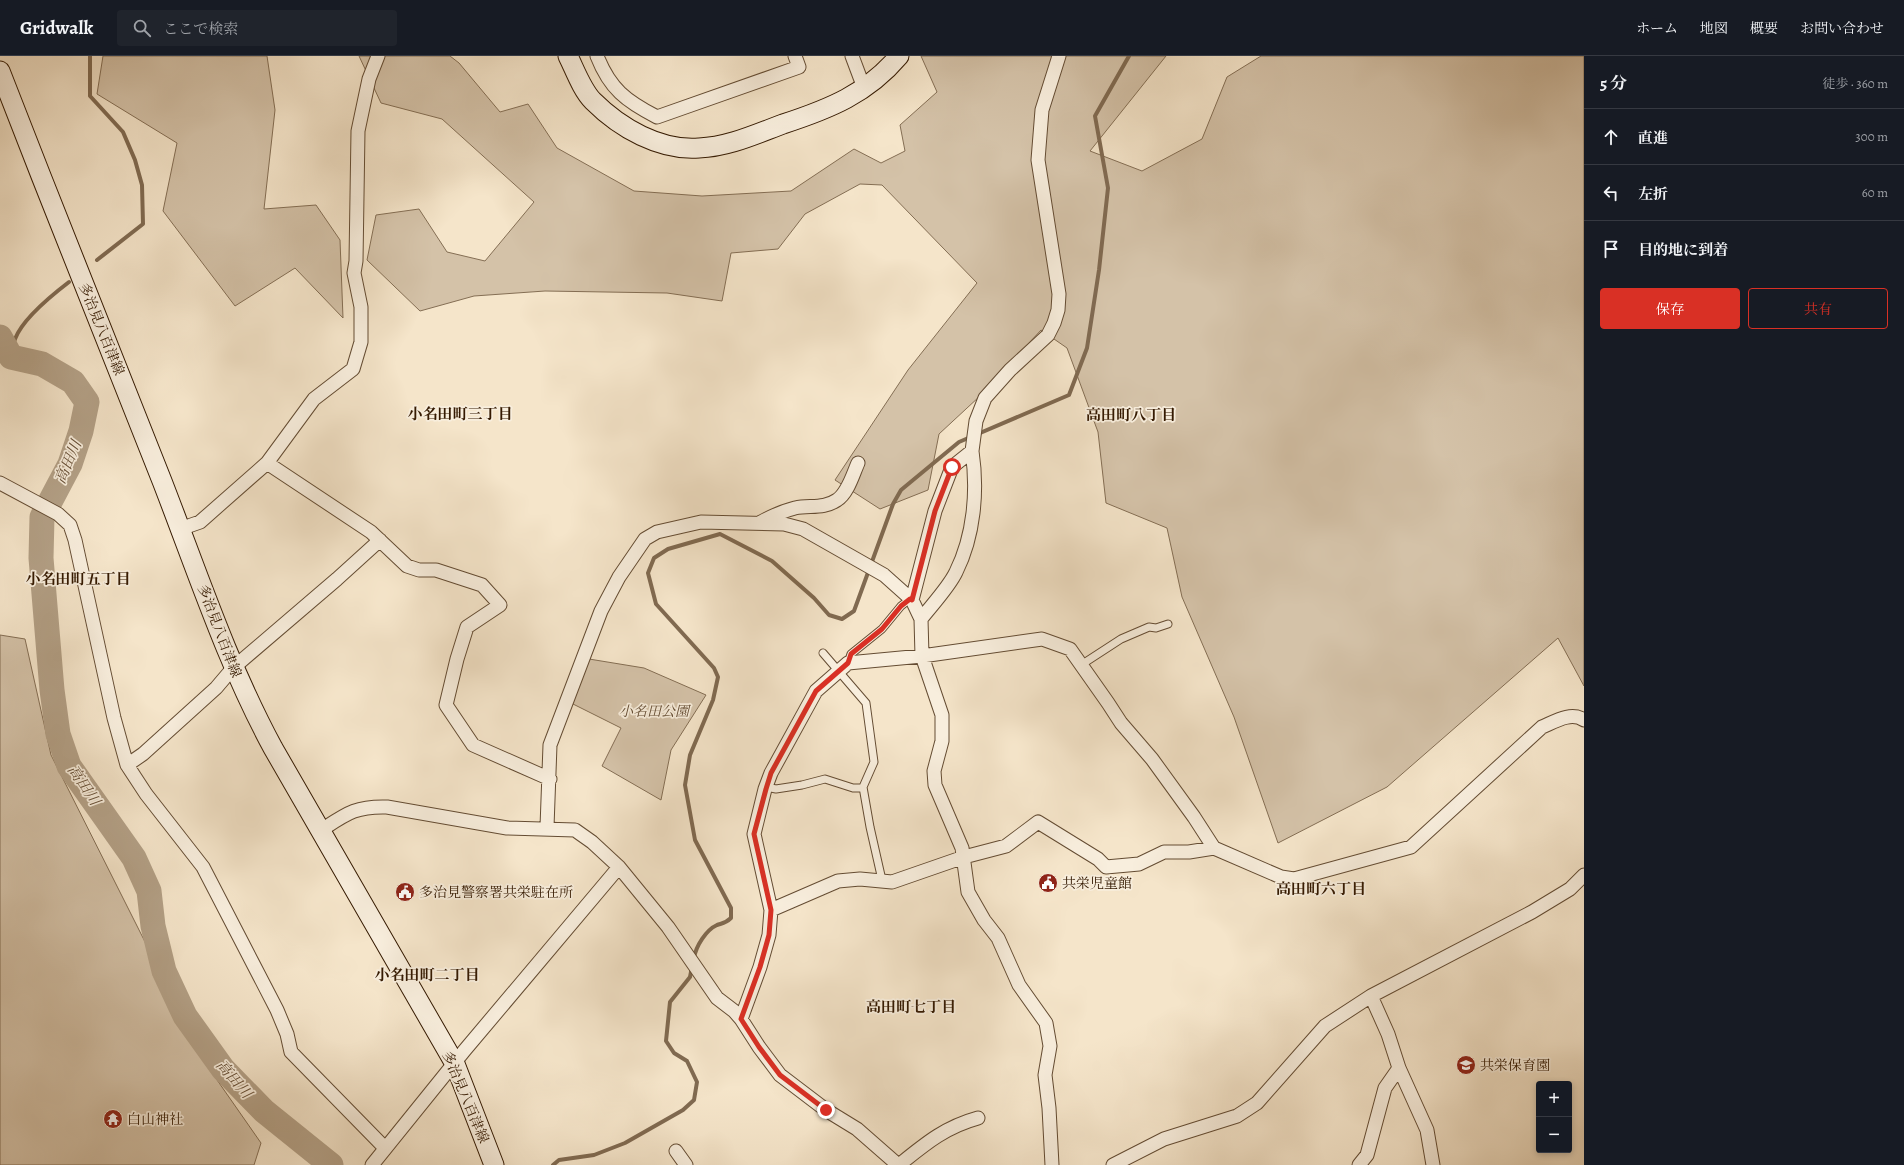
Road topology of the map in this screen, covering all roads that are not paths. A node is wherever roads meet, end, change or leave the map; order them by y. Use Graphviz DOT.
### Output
graph roads {
  1 [pos="378,56"];
  2 [pos="568,56"];
  3 [pos="597,56"];
  4 [pos="796,56"];
  5 [pos="852,56"];
  6 [pos="899,56"];
  7 [pos="1059,56"];
  8 [pos="0,71"];
  9 [pos="864,88"];
  10 [pos="972,448"];
  11 [pos="267,463"];
  12 [pos="858,463"];
  13 [pos="0,483"];
  14 [pos="761,522"];
  15 [pos="180,529"];
  16 [pos="380,540"];
  17 [pos="911,599"];
  18 [pos="921,619"];
  19 [pos="1168,624"];
  20 [pos="823,653"];
  21 [pos="922,656"];
  22 [pos="1081,665"];
  23 [pos="844,667"];
  24 [pos="233,668"];
  25 [pos="1584,720"];
  26 [pos="128,765"];
  27 [pos="550,779"];
  28 [pos="766,787"];
  29 [pos="864,788"];
  30 [pos="548,827"];
  31 [pos="320,830"];
  32 [pos="1214,848"];
  33 [pos="964,857"];
  34 [pos="619,867"];
  35 [pos="1584,875"];
  36 [pos="882,880"];
  37 [pos="771,910"];
  38 [pos="1371,996"];
  39 [pos="741,1019"];
  40 [pos="455,1064"];
  41 [pos="1399,1068"];
  42 [pos="978,1118"];
  43 [pos="385,1148"];
  44 [pos="676,1151"];
  45 [pos="372,1165"];
  46 [pos="494,1165"];
  47 [pos="686,1165"];
  48 [pos="898,1165"];
  49 [pos="1052,1165"];
  50 [pos="1112,1165"];
  51 [pos="1359,1165"];
  52 [pos="1432,1165"];
  1 -- 11 [label="street"];
  2 -- 9 [label="main road"];
  3 -- 4 [label="street"];
  5 -- 9 [label="street"];
  6 -- 9 [label="main road"];
  7 -- 10 [label="street"];
  8 -- 15 [label="main road, 多治見八百津線"];
  10 -- 17 [label="street"];
  10 -- 18 [label="street"];
  11 -- 15 [label="street"];
  11 -- 16 [label="street"];
  12 -- 14 [label="street"];
  13 -- 26 [label="street"];
  14 -- 17 [label="street"];
  14 -- 27 [label="street"];
  15 -- 24 [label="main road, 多治見八百津線"];
  16 -- 24 [label="street"];
  16 -- 27 [label="street"];
  17 -- 18 [label="street"];
  17 -- 23 [label="lane"];
  18 -- 21 [label="street"];
  19 -- 22 [label="lane"];
  20 -- 23 [label="lane"];
  21 -- 22 [label="street"];
  21 -- 23 [label="street"];
  21 -- 33 [label="street"];
  22 -- 32 [label="street"];
  23 -- 28 [label="street"];
  23 -- 29 [label="lane"];
  24 -- 26 [label="street"];
  24 -- 31 [label="main road, 多治見八百津線"];
  25 -- 32 [label="street"];
  26 -- 43 [label="street"];
  27 -- 30 [label="street"];
  28 -- 29 [label="lane"];
  28 -- 37 [label="street"];
  29 -- 36 [label="lane"];
  30 -- 31 [label="street"];
  30 -- 34 [label="street"];
  31 -- 40 [label="main road, 多治見八百津線"];
  32 -- 33 [label="street"];
  33 -- 36 [label="street"];
  33 -- 49 [label="street"];
  34 -- 39 [label="street"];
  34 -- 40 [label="street"];
  35 -- 38 [label="street"];
  36 -- 37 [label="street"];
  37 -- 39 [label="street"];
  38 -- 41 [label="street"];
  38 -- 50 [label="street"];
  39 -- 48 [label="street"];
  40 -- 43 [label="street"];
  40 -- 46 [label="main road, 多治見八百津線"];
  41 -- 51 [label="street"];
  41 -- 52 [label="street"];
  42 -- 48 [label="street"];
  43 -- 45 [label="street"];
  44 -- 47 [label="street"];
}
